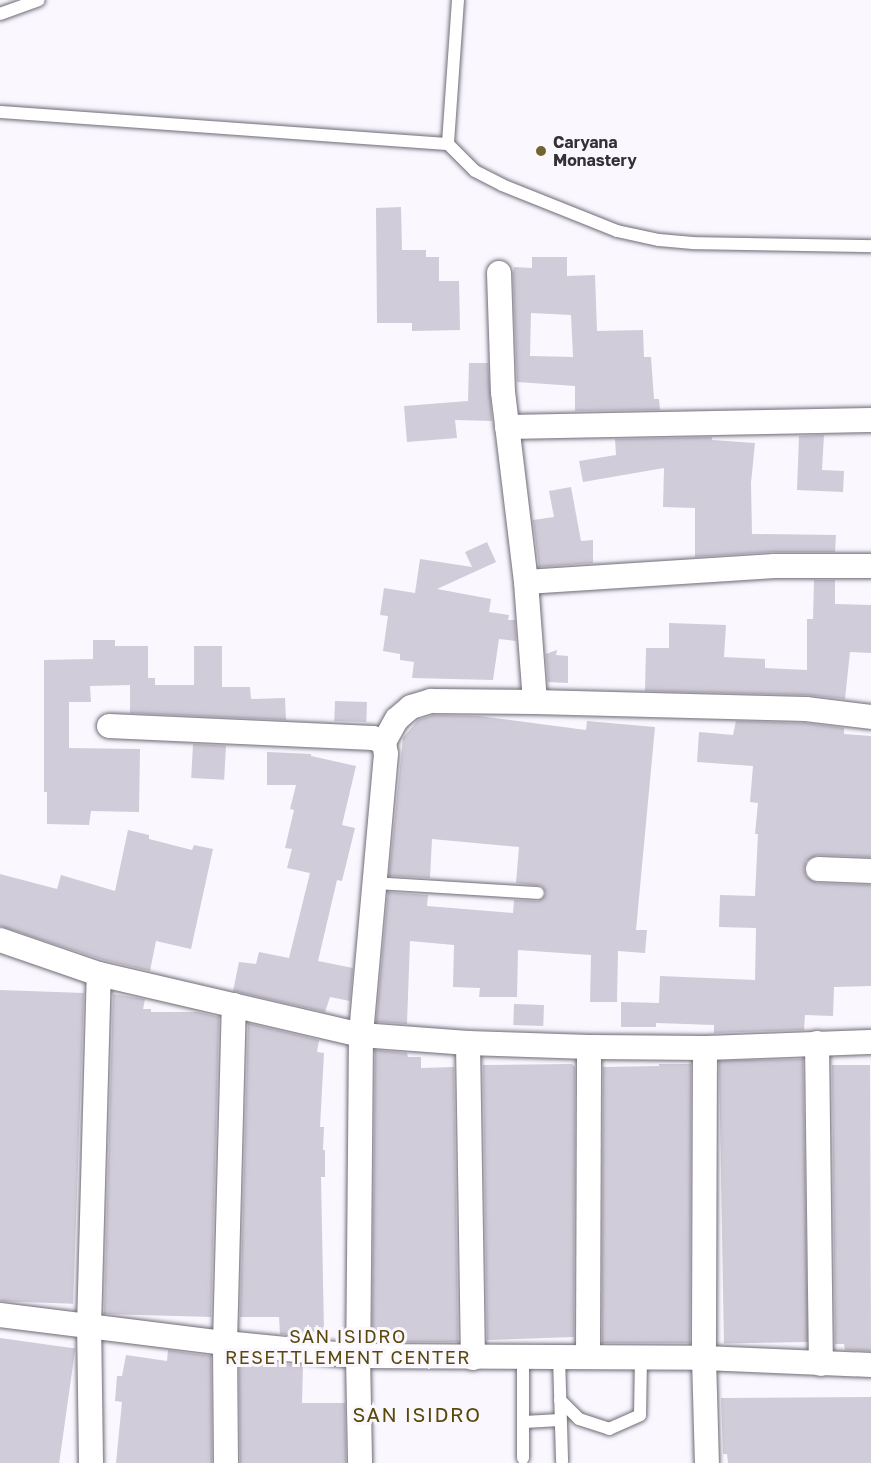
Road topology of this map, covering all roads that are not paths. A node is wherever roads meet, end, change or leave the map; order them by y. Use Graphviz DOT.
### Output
graph roads {
  1 [pos="39,0"];
  2 [pos="458,0"];
  3 [pos="0,14"];
  4 [pos="0,112"];
  5 [pos="448,144"];
  6 [pos="871,246"];
  7 [pos="499,273"];
  8 [pos="871,420"];
  9 [pos="507,427"];
  10 [pos="871,566"];
  11 [pos="526,582"];
  12 [pos="534,702"];
  13 [pos="871,717"];
  14 [pos="109,726"];
  15 [pos="384,742"];
  16 [pos="818,869"];
  17 [pos="871,871"];
  18 [pos="374,883"];
  19 [pos="538,893"];
  20 [pos="0,940"];
  21 [pos="99,974"];
  22 [pos="234,1005"];
  23 [pos="361,1035"];
  24 [pos="871,1042"];
  25 [pos="468,1043"];
  26 [pos="817,1043"];
  27 [pos="589,1047"];
  28 [pos="705,1047"];
  29 [pos="0,1315"];
  30 [pos="89,1326"];
  31 [pos="225,1343"];
  32 [pos="358,1356"];
  33 [pos="588,1356"];
  34 [pos="523,1357"];
  35 [pos="560,1357"];
  36 [pos="641,1357"];
  37 [pos="473,1358"];
  38 [pos="704,1358"];
  39 [pos="821,1364"];
  40 [pos="871,1365"];
  41 [pos="560,1400"];
  42 [pos="560,1420"];
  43 [pos="524,1422"];
  44 [pos="523,1458"];
  45 [pos="562,1461"];
  46 [pos="91,1463"];
  47 [pos="226,1463"];
  48 [pos="360,1463"];
  49 [pos="707,1463"];
  1 -- 3 [label="lane"];
  2 -- 5 [label="lane"];
  4 -- 5 [label="lane"];
  5 -- 6 [label="lane"];
  7 -- 9 [label="street"];
  8 -- 9 [label="street"];
  9 -- 11 [label="street"];
  10 -- 11 [label="street"];
  11 -- 12 [label="street"];
  12 -- 13 [label="street"];
  12 -- 15 [label="street"];
  14 -- 15 [label="street"];
  15 -- 18 [label="street"];
  16 -- 17 [label="street"];
  18 -- 19 [label="lane"];
  18 -- 23 [label="street"];
  20 -- 21 [label="street"];
  21 -- 22 [label="street"];
  21 -- 30 [label="street"];
  22 -- 23 [label="street"];
  22 -- 31 [label="street"];
  23 -- 25 [label="street"];
  23 -- 32 [label="street"];
  24 -- 26 [label="street"];
  25 -- 27 [label="street"];
  25 -- 37 [label="street"];
  26 -- 28 [label="street"];
  26 -- 39 [label="street"];
  27 -- 28 [label="street"];
  27 -- 33 [label="street"];
  28 -- 38 [label="street"];
  29 -- 30 [label="street"];
  30 -- 31 [label="street"];
  30 -- 46 [label="street"];
  31 -- 32 [label="street"];
  31 -- 47 [label="street"];
  32 -- 37 [label="street"];
  32 -- 48 [label="street"];
  33 -- 35 [label="street"];
  33 -- 36 [label="street"];
  34 -- 35 [label="street"];
  34 -- 37 [label="street"];
  34 -- 43 [label="lane"];
  35 -- 41 [label="lane"];
  36 -- 38 [label="street"];
  36 -- 41 [label="lane"];
  38 -- 39 [label="street"];
  38 -- 49 [label="street"];
  39 -- 40 [label="street"];
  41 -- 42 [label="lane"];
  42 -- 43 [label="lane"];
  42 -- 45 [label="lane"];
  43 -- 44 [label="lane"];
}
